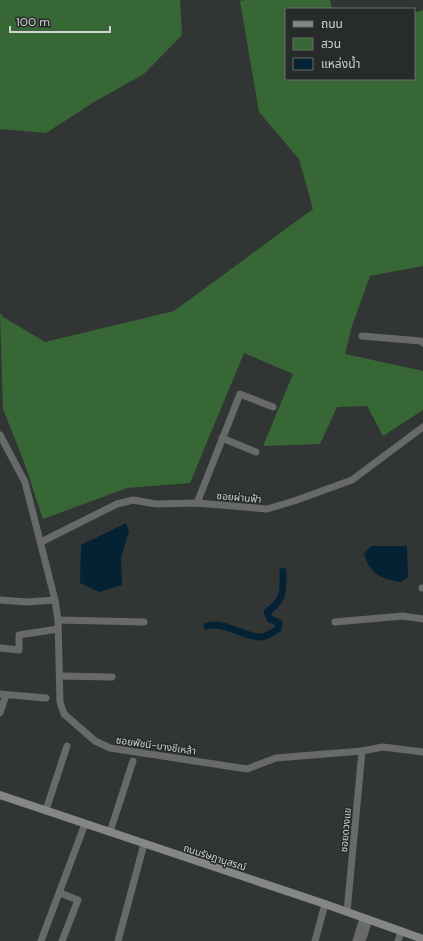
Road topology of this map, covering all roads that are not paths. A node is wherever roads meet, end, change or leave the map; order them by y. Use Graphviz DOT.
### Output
graph roads {
  1 [pos="362,336"];
  2 [pos="423,343"];
  3 [pos="273,407"];
  4 [pos="423,427"];
  5 [pos="0,435"];
  6 [pos="222,438"];
  7 [pos="256,452"];
  8 [pos="197,503"];
  9 [pos="41,542"];
  10 [pos="0,600"];
  11 [pos="55,600"];
  12 [pos="423,619"];
  13 [pos="58,620"];
  14 [pos="144,622"];
  15 [pos="335,622"];
  16 [pos="58,629"];
  17 [pos="0,648"];
  18 [pos="60,676"];
  19 [pos="112,677"];
  20 [pos="3,695"];
  21 [pos="46,698"];
  22 [pos="0,713"];
  23 [pos="67,746"];
  24 [pos="362,751"];
  25 [pos="423,752"];
  26 [pos="133,761"];
  27 [pos="0,795"];
  28 [pos="46,810"];
  29 [pos="85,824"];
  30 [pos="110,832"];
  31 [pos="144,844"];
  32 [pos="60,893"];
  33 [pos="325,904"];
  34 [pos="347,912"];
  35 [pos="366,919"];
  36 [pos="401,932"];
  37 [pos="423,939"];
  38 [pos="41,941"];
  39 [pos="62,941"];
  40 [pos="118,941"];
  41 [pos="315,941"];
  42 [pos="356,941"];
  43 [pos="362,941"];
  44 [pos="398,941"];
  1 -- 2 [label="street"];
  3 -- 6 [label="street"];
  4 -- 8 [label="street, ซอยผ่านฟ้า"];
  5 -- 9 [label="street, ซอยพัชนี-บางชีเหล้า"];
  6 -- 7 [label="street"];
  6 -- 8 [label="street"];
  8 -- 9 [label="street, ซอยผ่านฟ้า"];
  9 -- 11 [label="street, ซอยพัชนี-บางชีเหล้า"];
  10 -- 11 [label="street"];
  11 -- 13 [label="street, ซอยพัชนี-บางชีเหล้า"];
  12 -- 15 [label="street"];
  13 -- 14 [label="street"];
  13 -- 16 [label="street, ซอยพัชนี-บางชีเหล้า"];
  16 -- 17 [label="street"];
  16 -- 18 [label="street, ซอยพัชนี-บางชีเหล้า"];
  18 -- 19 [label="street"];
  18 -- 24 [label="street, ซอยพัชนี-บางชีเหล้า"];
  20 -- 21 [label="street"];
  20 -- 22 [label="street"];
  23 -- 28 [label="street"];
  24 -- 25 [label="street, ซอยพัชนี-บางชีเหล้า"];
  24 -- 34 [label="street, ซอยดวงแข"];
  26 -- 30 [label="street"];
  27 -- 28 [label="street, ถนนรัษฎานุสรณ์"];
  28 -- 29 [label="street, ถนนรัษฎานุสรณ์"];
  29 -- 30 [label="street, ถนนรัษฎานุสรณ์"];
  29 -- 32 [label="street"];
  30 -- 31 [label="street, ถนนรัษฎานุสรณ์"];
  31 -- 33 [label="street, ถนนรัษฎานุสรณ์"];
  31 -- 40 [label="street"];
  32 -- 38 [label="street"];
  32 -- 39 [label="street"];
  33 -- 34 [label="street, ถนนรัษฎานุสรณ์"];
  33 -- 41 [label="street"];
  34 -- 35 [label="street, ถนนรัษฎานุสรณ์"];
  35 -- 36 [label="street, ถนนรัษฎานุสรณ์"];
  35 -- 42 [label="street"];
  35 -- 43 [label="street"];
  36 -- 37 [label="street, ถนนรัษฎานุสรณ์"];
  36 -- 44 [label="street"];
}
